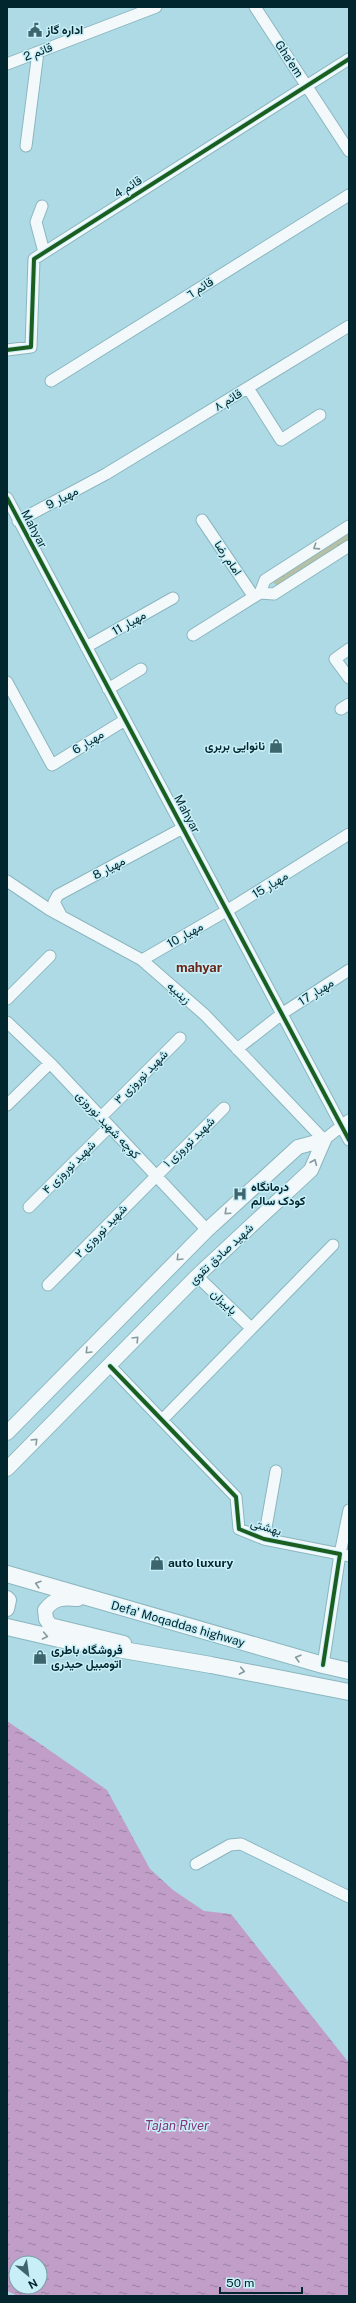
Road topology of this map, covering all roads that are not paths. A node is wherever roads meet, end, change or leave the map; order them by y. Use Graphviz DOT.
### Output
graph roads {
  1 [pos="156,7"];
  2 [pos="255,7"];
  3 [pos="38,52"];
  4 [pos="349,59"];
  5 [pos="8,64"];
  6 [pos="307,85"];
  7 [pos="26,146"];
  8 [pos="349,151"];
  9 [pos="349,195"];
  10 [pos="42,206"];
  11 [pos="44,252"];
  12 [pos="349,326"];
  13 [pos="7,350"];
  14 [pos="51,381"];
  15 [pos="248,388"];
  16 [pos="320,415"];
  17 [pos="106,474"];
  18 [pos="7,498"];
  19 [pos="202,520"];
  20 [pos="18,522"];
  21 [pos="349,526"];
  22 [pos="349,546"];
  23 [pos="257,595"];
  24 [pos="173,598"];
  25 [pos="193,635"];
  26 [pos="86,647"];
  27 [pos="349,649"];
  28 [pos="141,670"];
  29 [pos="349,678"];
  30 [pos="7,682"];
  31 [pos="108,689"];
  32 [pos="125,720"];
  33 [pos="183,828"];
  34 [pos="349,834"];
  35 [pos="7,881"];
  36 [pos="228,910"];
  37 [pos="63,918"];
  38 [pos="50,956"];
  39 [pos="142,960"];
  40 [pos="349,970"];
  41 [pos="7,999"];
  42 [pos="283,1013"];
  43 [pos="7,1022"];
  44 [pos="180,1038"];
  45 [pos="237,1049"];
  46 [pos="50,1063"];
  47 [pos="7,1105"];
  48 [pos="224,1108"];
  49 [pos="101,1117"];
  50 [pos="345,1123"];
  51 [pos="109,1127"];
  52 [pos="324,1140"];
  53 [pos="349,1140"];
  54 [pos="154,1176"];
  55 [pos="29,1207"];
  56 [pos="207,1230"];
  57 [pos="333,1245"];
  58 [pos="196,1276"];
  59 [pos="48,1285"];
  60 [pos="251,1328"];
  61 [pos="110,1366"];
  62 [pos="162,1420"];
  63 [pos="7,1433"];
  64 [pos="7,1469"];
  65 [pos="276,1471"];
  66 [pos="349,1510"];
  67 [pos="264,1539"];
  68 [pos="344,1555"];
  69 [pos="7,1574"];
  70 [pos="7,1598"];
  71 [pos="92,1599"];
  72 [pos="7,1610"];
  73 [pos="7,1627"];
  74 [pos="211,1665"];
  75 [pos="323,1665"];
  76 [pos="349,1671"];
  77 [pos="349,1692"];
  78 [pos="196,1864"];
  79 [pos="349,1897"];
  1 -- 3 [label="street, قائم 2"];
  2 -- 6 [label="street, Gha'em"];
  3 -- 5 [label="street, قائم 2"];
  3 -- 7 [label="street"];
  4 -- 6 [label="street, قائم 4"];
  6 -- 8 [label="street, Gha'em"];
  6 -- 11 [label="street, قائم 4"];
  9 -- 14 [label="street, قائم ٦"];
  10 -- 11 [label="street"];
  11 -- 13 [label="street, قائم 4"];
  12 -- 15 [label="street, قائم ٨"];
  15 -- 16 [label="street"];
  15 -- 17 [label="street, قائم ٨"];
  17 -- 20 [label="street, مهیار 9"];
  18 -- 20 [label="street, Mahyar"];
  19 -- 23 [label="street, امام رضا"];
  20 -- 26 [label="street, Mahyar"];
  21 -- 23 [label="street, one-way"];
  22 -- 23 [label="street"];
  23 -- 25 [label="street"];
  24 -- 26 [label="street, مهیار 11"];
  26 -- 31 [label="street, Mahyar"];
  27 -- 29 [label="street"];
  28 -- 31 [label="street"];
  30 -- 32 [label="street, مهیار 6"];
  31 -- 32 [label="street, Mahyar"];
  32 -- 33 [label="street, Mahyar"];
  33 -- 36 [label="street, Mahyar"];
  33 -- 37 [label="street, مهیار 8"];
  34 -- 36 [label="street, مهیار 15"];
  35 -- 37 [label="street, زینبیه"];
  36 -- 39 [label="street, مهیار 10"];
  36 -- 42 [label="street, Mahyar"];
  37 -- 39 [label="street, زینبیه"];
  38 -- 41 [label="street"];
  39 -- 45 [label="street, زینبیه"];
  40 -- 42 [label="street, مهیار 17"];
  42 -- 45 [label="street, مهیار 17"];
  42 -- 50 [label="street, Mahyar"];
  43 -- 46 [label="street, کوچه شهید نوروزی"];
  44 -- 49 [label="street, شهید نوروزی ۳"];
  45 -- 52 [label="street, زینبیه"];
  46 -- 47 [label="street"];
  46 -- 49 [label="street, کوچه شهید نوروزی"];
  48 -- 54 [label="street, شهید نوروزی ۱"];
  49 -- 51 [label="street, کوچه شهید نوروزی"];
  50 -- 52 [label="street"];
  50 -- 53 [label="street, Mahyar"];
  51 -- 54 [label="street, کوچه شهید نوروزی"];
  51 -- 55 [label="street, شهید نوروزی ۴"];
  52 -- 56 [label="main road, شهید صادق تقوی, one-way"];
  58 -- 52 [label="main road, شهید صادق تقوی, one-way"];
  54 -- 56 [label="street, کوچه شهید نوروزی"];
  54 -- 59 [label="street, شهید نوروزی ۲"];
  56 -- 63 [label="main road, شهید صادق تقوی, one-way"];
  57 -- 60 [label="street"];
  58 -- 60 [label="street, پاییزان"];
  61 -- 58 [label="main road, شهید صادق تقوی, one-way"];
  60 -- 62 [label="street"];
  61 -- 62 [label="street, بهشتی"];
  64 -- 61 [label="main road, شهید صادق تقوی, one-way"];
  62 -- 67 [label="street, بهشتی"];
  65 -- 67 [label="street"];
  66 -- 68 [label="street"];
  67 -- 68 [label="street, بهشتی"];
  68 -- 75 [label="street"];
  71 -- 69 [label="highway, Defa' Moqaddas highway, one-way"];
  70 -- 72 [label="main road"];
  71 -- 74 [label="main road"];
  75 -- 71 [label="highway, Defa' Moqaddas highway, one-way"];
  73 -- 74 [label="highway, one-way"];
  74 -- 77 [label="highway, one-way"];
  75 -- 76 [label="highway, Defa' Moqaddas highway"];
  78 -- 79 [label="street"];
}
